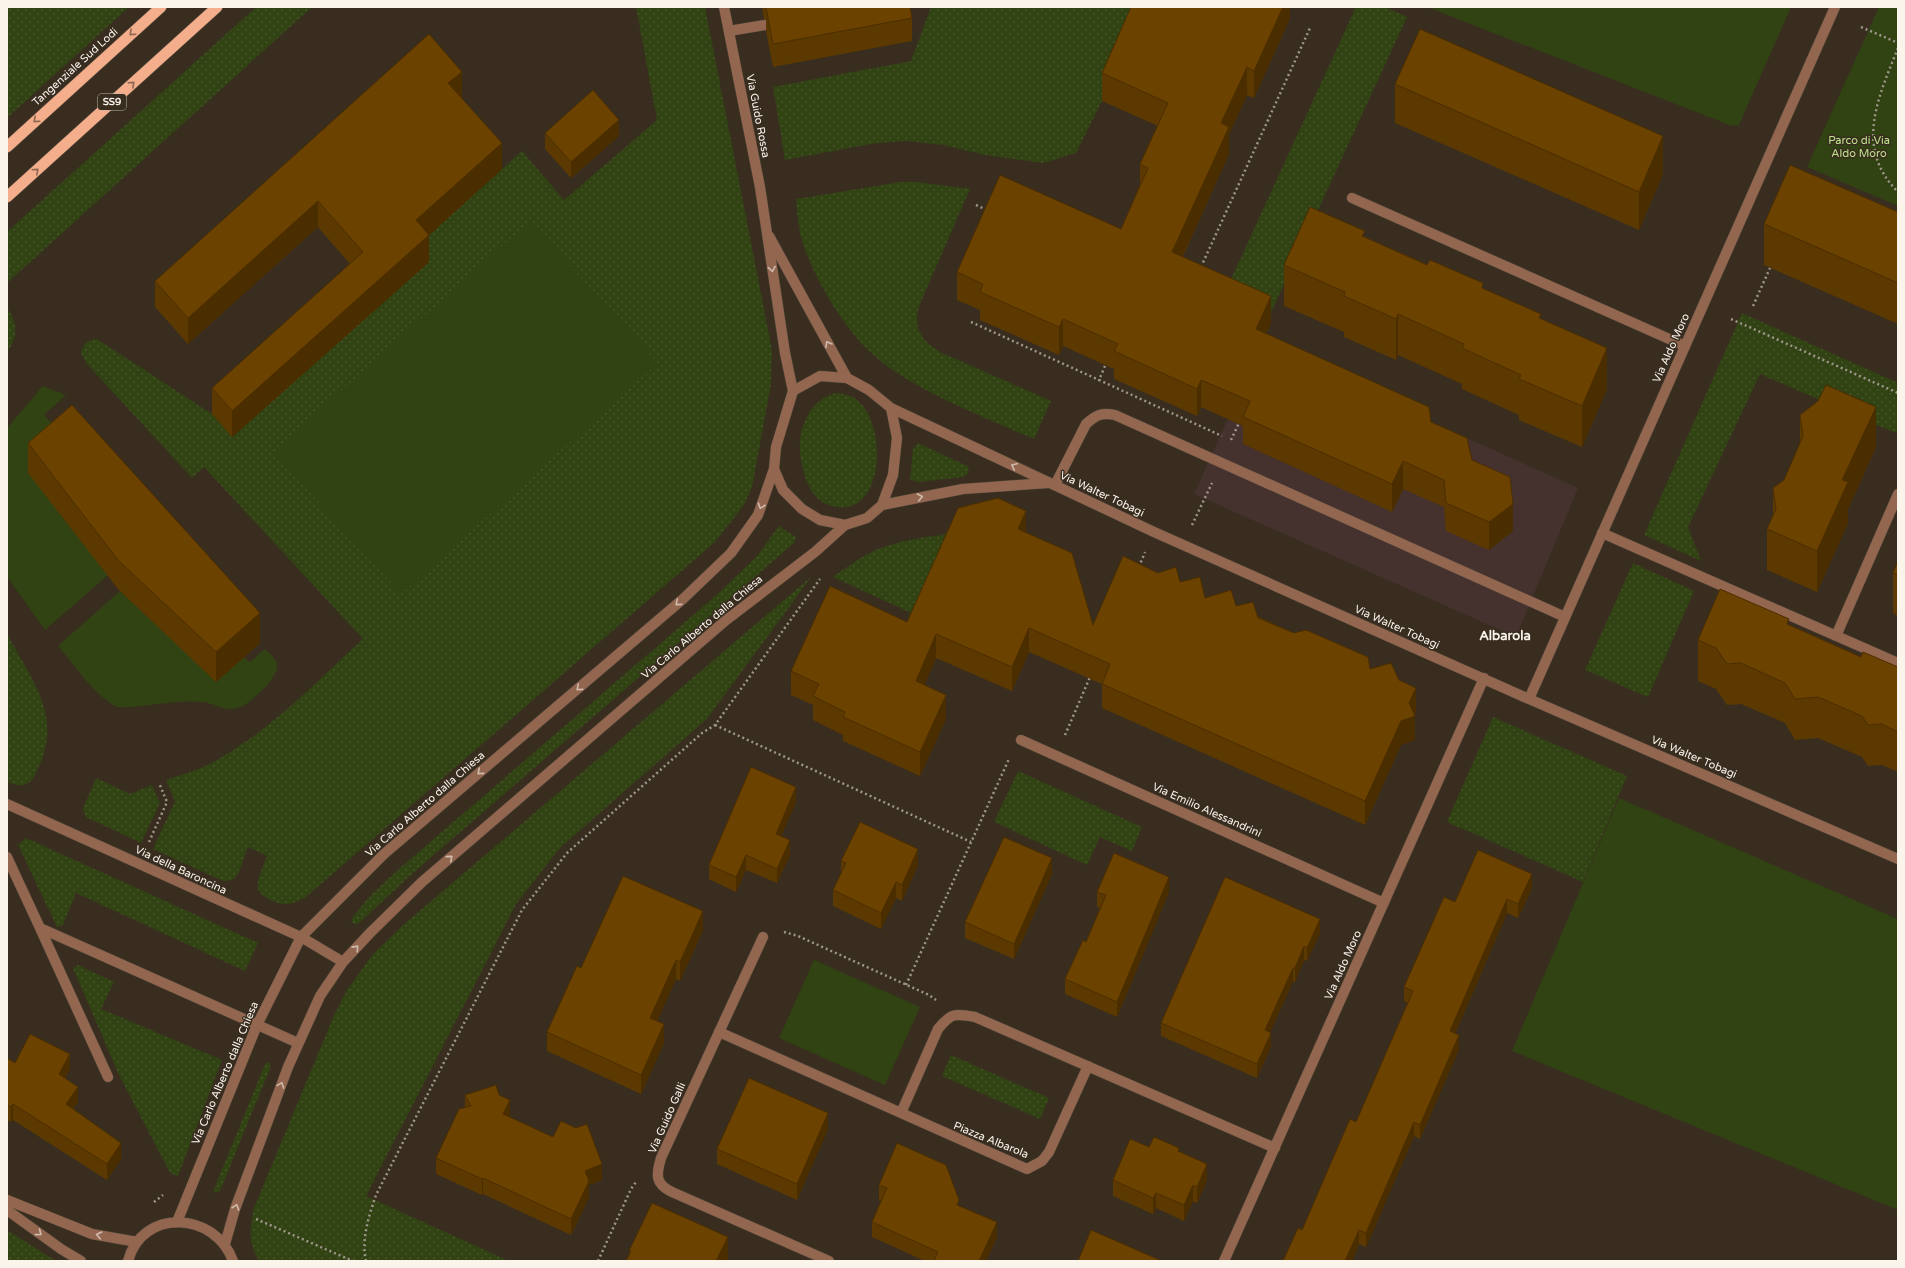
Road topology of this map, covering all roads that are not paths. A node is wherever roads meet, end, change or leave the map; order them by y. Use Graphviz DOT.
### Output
graph roads {
  1 [pos="161,7"];
  2 [pos="217,7"];
  3 [pos="724,7"];
  4 [pos="1835,7"];
  5 [pos="765,25"];
  6 [pos="729,31"];
  7 [pos="7,146"];
  8 [pos="7,197"];
  9 [pos="1352,198"];
  10 [pos="766,230"];
  11 [pos="1685,346"];
  12 [pos="847,378"];
  13 [pos="793,391"];
  14 [pos="891,408"];
  15 [pos="774,469"];
  16 [pos="1053,484"];
  17 [pos="1898,494"];
  18 [pos="882,505"];
  19 [pos="845,525"];
  20 [pos="1602,533"];
  21 [pos="1565,617"];
  22 [pos="1836,636"];
  23 [pos="1898,663"];
  24 [pos="1484,678"];
  25 [pos="1529,699"];
  26 [pos="1021,740"];
  27 [pos="7,804"];
  28 [pos="7,857"];
  29 [pos="1898,858"];
  30 [pos="1384,903"];
  31 [pos="40,928"];
  32 [pos="301,937"];
  33 [pos="763,937"];
  34 [pos="343,962"];
  35 [pos="257,1025"];
  36 [pos="719,1032"];
  37 [pos="298,1043"];
  38 [pos="1088,1066"];
  39 [pos="108,1076"];
  40 [pos="901,1113"];
  41 [pos="1275,1148"];
  42 [pos="7,1200"];
  43 [pos="7,1210"];
  44 [pos="177,1222"];
  45 [pos="137,1242"];
  46 [pos="225,1244"];
  47 [pos="81,1261"];
  48 [pos="128,1261"];
  49 [pos="233,1261"];
  50 [pos="829,1261"];
  51 [pos="1224,1261"];
  1 -- 7 [label="highway, Tangenziale Sud Lodi, one-way"];
  8 -- 2 [label="highway, SS9, one-way"];
  3 -- 6 [label="street, Via Guido Rossa"];
  4 -- 11 [label="street, Via Aldo Moro"];
  5 -- 6 [label="street"];
  6 -- 10 [label="street, Via Guido Rossa"];
  9 -- 11 [label="street"];
  12 -- 10 [label="street, Via Guido Rossa, one-way"];
  10 -- 13 [label="street, Via Guido Rossa, one-way"];
  11 -- 20 [label="street, Via Aldo Moro"];
  12 -- 13 [label="street"];
  12 -- 14 [label="street"];
  13 -- 15 [label="street"];
  16 -- 14 [label="street, Via Walter Tobagi, one-way"];
  14 -- 18 [label="street"];
  15 -- 19 [label="street"];
  15 -- 32 [label="street, Via Carlo Alberto dalla Chiesa, one-way"];
  18 -- 16 [label="street, one-way"];
  16 -- 21 [label="street"];
  16 -- 24 [label="street, Via Walter Tobagi"];
  17 -- 22 [label="street"];
  18 -- 19 [label="street"];
  34 -- 19 [label="street, Via Carlo Alberto dalla Chiesa, one-way"];
  20 -- 21 [label="street, Via Aldo Moro"];
  20 -- 22 [label="street"];
  21 -- 25 [label="street, Via Aldo Moro"];
  22 -- 23 [label="street"];
  24 -- 25 [label="street, Via Walter Tobagi"];
  24 -- 30 [label="street, Via Aldo Moro"];
  25 -- 29 [label="street, Via Walter Tobagi"];
  26 -- 30 [label="street, Via Emilio Alessandrini"];
  27 -- 32 [label="street, Via della Baroncina"];
  28 -- 31 [label="street"];
  30 -- 41 [label="street, Via Aldo Moro"];
  31 -- 35 [label="street"];
  31 -- 39 [label="street"];
  32 -- 34 [label="street, Via della Baroncina"];
  32 -- 35 [label="street, Via Carlo Alberto dalla Chiesa"];
  33 -- 36 [label="street, Via Guido Galli"];
  34 -- 37 [label="street, Via Carlo Alberto dalla Chiesa"];
  35 -- 37 [label="street"];
  35 -- 44 [label="street, Via Carlo Alberto dalla Chiesa"];
  36 -- 40 [label="street, Piazza Albarola"];
  36 -- 50 [label="street, Via Guido Galli"];
  46 -- 37 [label="street, Via Carlo Alberto dalla Chiesa, one-way"];
  38 -- 40 [label="street"];
  38 -- 40 [label="street, Piazza Albarola"];
  38 -- 41 [label="street"];
  41 -- 51 [label="street, Via Aldo Moro"];
  45 -- 42 [label="street, one-way"];
  43 -- 47 [label="street, one-way"];
  44 -- 45 [label="street"];
  44 -- 46 [label="street"];
  45 -- 48 [label="street"];
  46 -- 49 [label="street"];
}
